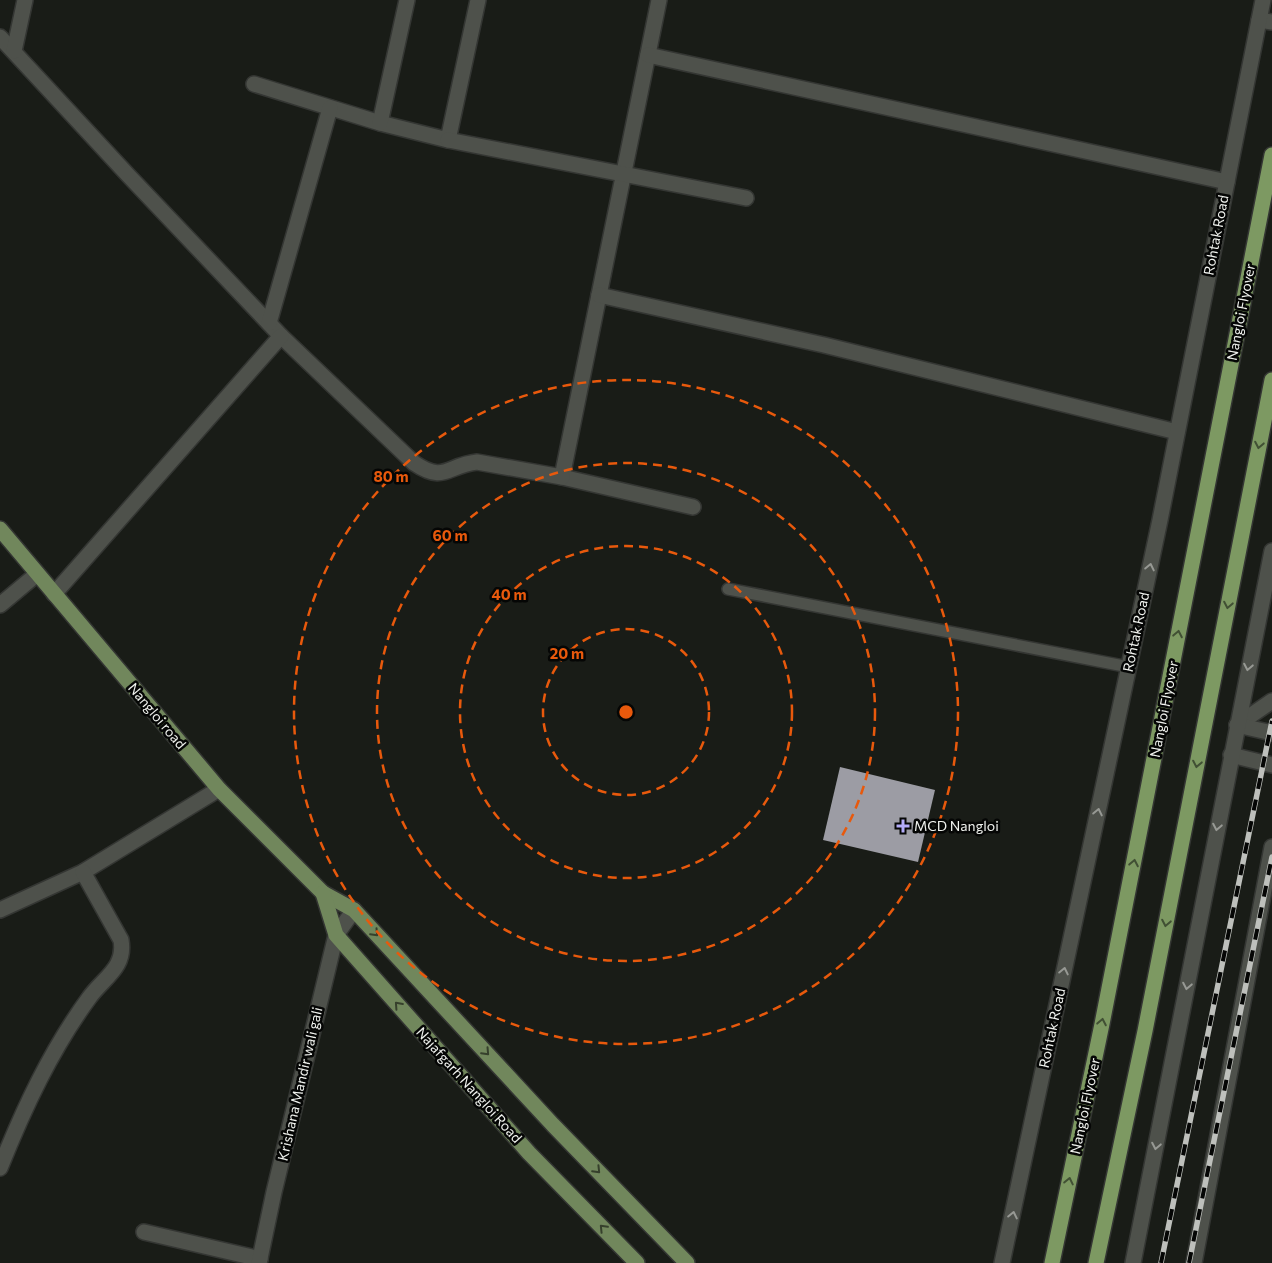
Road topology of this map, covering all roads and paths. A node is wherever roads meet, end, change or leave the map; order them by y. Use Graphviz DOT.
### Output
graph roads {
  1 [pos="25,0"];
  2 [pos="407,0"];
  3 [pos="478,0"];
  4 [pos="659,0"];
  5 [pos="1263,0"];
  6 [pos="1266,21"];
  7 [pos="0,37"];
  8 [pos="14,52"];
  9 [pos="648,55"];
  10 [pos="254,84"];
  11 [pos="330,108"];
  12 [pos="380,124"];
  13 [pos="448,140"];
  14 [pos="1272,155"];
  15 [pos="624,175"];
  16 [pos="1227,182"];
  17 [pos="746,198"];
  18 [pos="599,295"];
  19 [pos="269,323"];
  20 [pos="281,336"];
  21 [pos="1272,380"];
  22 [pos="1177,432"];
  23 [pos="562,478"];
  24 [pos="693,507"];
  25 [pos="0,529"];
  26 [pos="1272,551"];
  27 [pos="37,574"];
  28 [pos="728,589"];
  29 [pos="54,594"];
  30 [pos="0,605"];
  31 [pos="1129,667"];
  32 [pos="1272,701"];
  33 [pos="1237,725"];
  34 [pos="1272,733"];
  35 [pos="1231,755"];
  36 [pos="1272,765"];
  37 [pos="219,789"];
  38 [pos="1272,847"];
  39 [pos="83,872"];
  40 [pos="323,893"];
  41 [pos="0,910"];
  42 [pos="354,910"];
  43 [pos="336,935"];
  44 [pos="0,1168"];
  45 [pos="144,1232"];
  46 [pos="259,1261"];
  47 [pos="637,1263"];
  48 [pos="687,1263"];
  49 [pos="1002,1263"];
  50 [pos="1052,1263"];
  51 [pos="1096,1263"];
  52 [pos="1133,1263"];
  53 [pos="1194,1263"];
  1 -- 8 [label="street"];
  2 -- 12 [label="street"];
  3 -- 13 [label="street"];
  4 -- 9 [label="street"];
  5 -- 6 [label="street, Rohtak Road"];
  6 -- 16 [label="street, Rohtak Road"];
  7 -- 8 [label="street"];
  8 -- 19 [label="street"];
  9 -- 15 [label="street"];
  9 -- 16 [label="street"];
  10 -- 11 [label="street"];
  11 -- 12 [label="street"];
  11 -- 19 [label="street"];
  12 -- 13 [label="street"];
  13 -- 15 [label="street"];
  50 -- 14 [label="highway, Nangloi Flyover, one-way"];
  15 -- 17 [label="street"];
  15 -- 18 [label="street"];
  16 -- 22 [label="street, Rohtak Road"];
  18 -- 22 [label="street"];
  18 -- 23 [label="street"];
  19 -- 20 [label="street"];
  20 -- 23 [label="street"];
  20 -- 29 [label="street"];
  21 -- 51 [label="highway, one-way"];
  31 -- 22 [label="street, Rohtak Road, one-way"];
  23 -- 24 [label="street"];
  25 -- 27 [label="main road, Nangloi road"];
  26 -- 33 [label="street, one-way"];
  27 -- 29 [label="main road, Nangloi road"];
  27 -- 30 [label="street"];
  28 -- 31 [label="lane"];
  29 -- 37 [label="main road, Nangloi road"];
  49 -- 31 [label="street, Rohtak Road, one-way"];
  32 -- 33 [label="street"];
  33 -- 34 [label="street"];
  33 -- 35 [label="street"];
  35 -- 36 [label="street"];
  35 -- 52 [label="street, one-way"];
  37 -- 39 [label="street"];
  37 -- 40 [label="main road, Nangloi road"];
  38 -- 53 [label="street"];
  39 -- 41 [label="street"];
  39 -- 44 [label="street"];
  40 -- 42 [label="main road"];
  40 -- 43 [label="main road, Najafgarh Nangloi Road"];
  42 -- 43 [label="street, Krishana Mandir wali gali"];
  42 -- 48 [label="main road, one-way"];
  43 -- 46 [label="street, Krishana Mandir wali gali"];
  47 -- 43 [label="main road, Najafgarh Nangloi Road, one-way"];
  45 -- 46 [label="street"];
}
